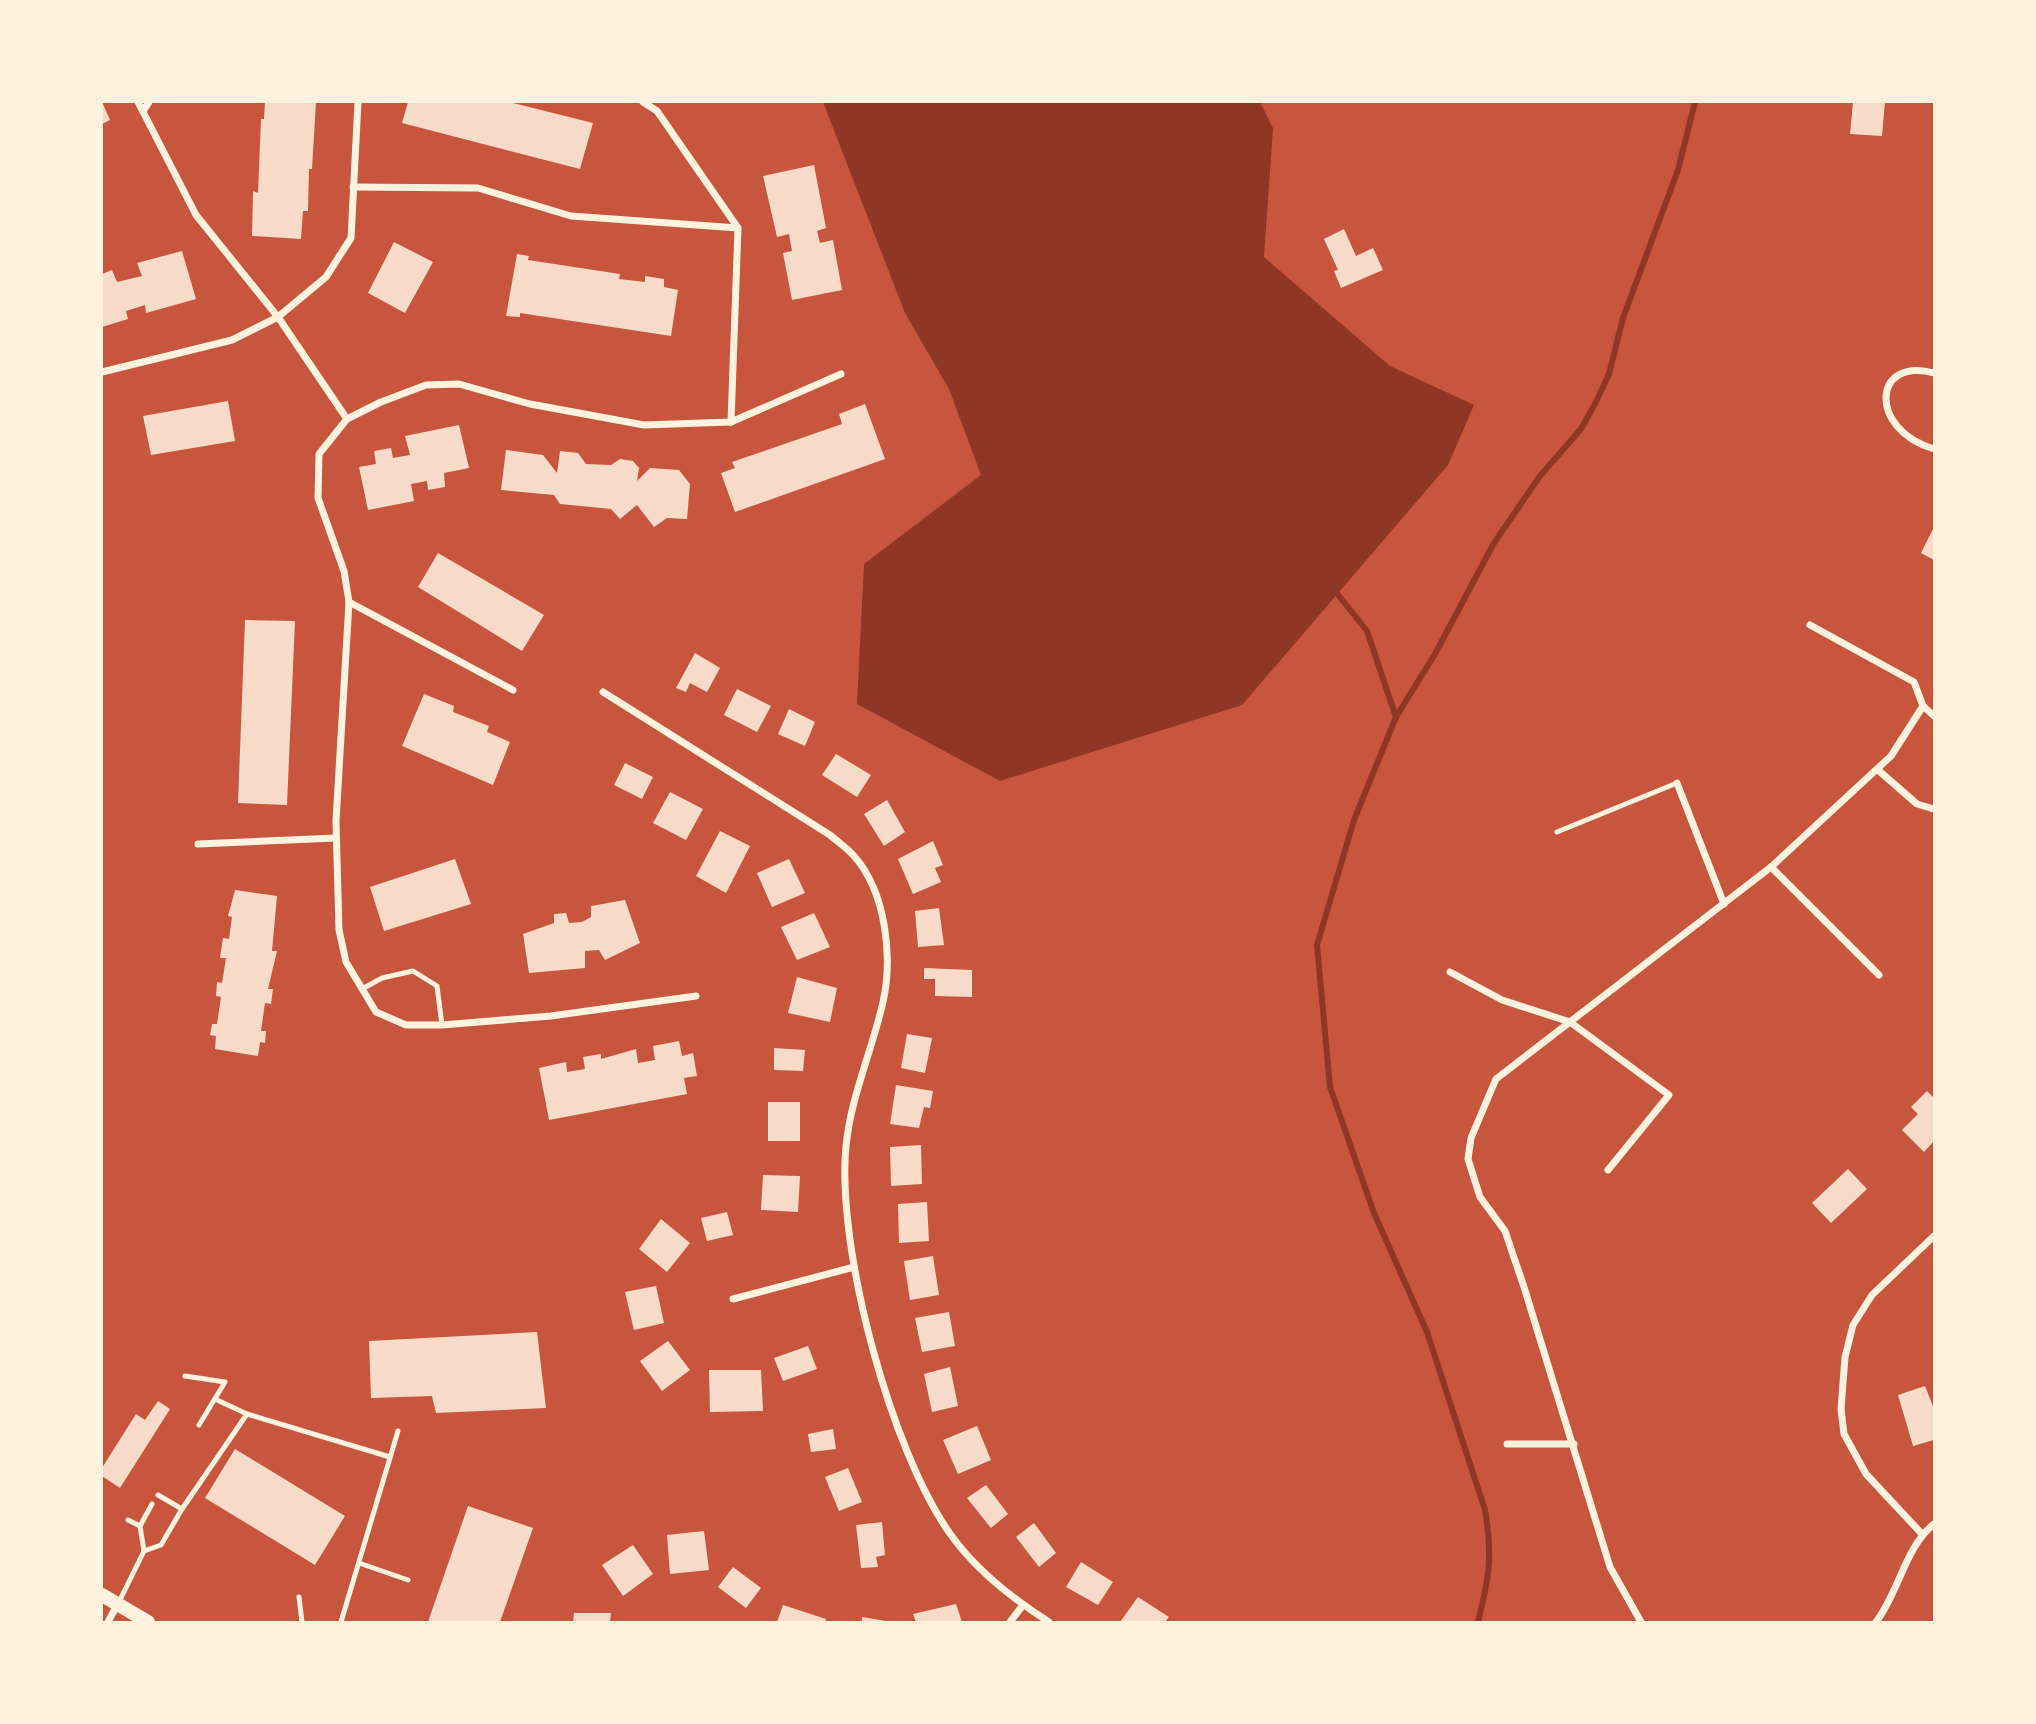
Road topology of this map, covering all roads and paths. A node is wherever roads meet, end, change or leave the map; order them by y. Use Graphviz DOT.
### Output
graph roads {
  1 [pos="138,102"];
  2 [pos="149,102"];
  3 [pos="358,102"];
  4 [pos="643,102"];
  5 [pos="144,111"];
  6 [pos="353,187"];
  7 [pos="738,228"];
  8 [pos="278,317"];
  9 [pos="102,372"];
  10 [pos="1934,373"];
  11 [pos="841,374"];
  12 [pos="347,419"];
  13 [pos="731,422"];
  14 [pos="1934,449"];
  15 [pos="349,602"];
  16 [pos="1810,625"];
  17 [pos="513,690"];
  18 [pos="603,692"];
  19 [pos="1923,706"];
  20 [pos="1934,716"];
  21 [pos="1878,770"];
  22 [pos="1677,783"];
  23 [pos="1934,809"];
  24 [pos="1557,832"];
  25 [pos="336,838"];
  26 [pos="198,844"];
  27 [pos="1771,867"];
  28 [pos="1724,904"];
  29 [pos="1450,972"];
  30 [pos="1879,975"];
  31 [pos="362,989"];
  32 [pos="696,996"];
  33 [pos="1570,1022"];
  34 [pos="442,1025"];
  35 [pos="1608,1170"];
  36 [pos="1934,1236"];
  37 [pos="854,1267"];
  38 [pos="733,1299"];
  39 [pos="185,1376"];
  40 [pos="215,1399"];
  41 [pos="247,1414"];
  42 [pos="199,1425"];
  43 [pos="398,1431"];
  44 [pos="1507,1444"];
  45 [pos="1574,1444"];
  46 [pos="390,1457"];
  47 [pos="158,1495"];
  48 [pos="152,1504"];
  49 [pos="182,1509"];
  50 [pos="128,1520"];
  51 [pos="1934,1524"];
  52 [pos="140,1526"];
  53 [pos="1922,1534"];
  54 [pos="144,1551"];
  55 [pos="359,1563"];
  56 [pos="408,1580"];
  57 [pos="102,1595"];
  58 [pos="299,1597"];
  59 [pos="117,1605"];
  60 [pos="1023,1605"];
  61 [pos="1641,1621"];
  62 [pos="108,1622"];
  63 [pos="148,1622"];
  64 [pos="302,1622"];
  65 [pos="341,1622"];
  66 [pos="1010,1622"];
  67 [pos="1049,1622"];
  68 [pos="1649,1622"];
  69 [pos="1876,1622"];
  1 -- 5 [label="street"];
  2 -- 5 [label="street"];
  3 -- 6 [label="street"];
  4 -- 7 [label="street"];
  5 -- 8 [label="street"];
  6 -- 7 [label="street"];
  6 -- 8 [label="street"];
  7 -- 13 [label="street"];
  8 -- 9 [label="street"];
  8 -- 12 [label="street"];
  10 -- 14 [label="street"];
  11 -- 13 [label="street"];
  12 -- 13 [label="street"];
  12 -- 15 [label="street"];
  15 -- 17 [label="street"];
  15 -- 25 [label="street"];
  16 -- 19 [label="street"];
  18 -- 37 [label="street"];
  19 -- 20 [label="street"];
  19 -- 21 [label="street"];
  21 -- 23 [label="street"];
  21 -- 27 [label="street"];
  22 -- 24 [label="lane"];
  22 -- 28 [label="street"];
  25 -- 26 [label="street"];
  25 -- 31 [label="street"];
  27 -- 28 [label="street"];
  27 -- 30 [label="street"];
  28 -- 33 [label="street"];
  29 -- 33 [label="street"];
  31 -- 34 [label="street"];
  31 -- 34 [label="lane"];
  32 -- 34 [label="street"];
  33 -- 35 [label="street"];
  33 -- 45 [label="street"];
  36 -- 53 [label="street"];
  37 -- 38 [label="street"];
  37 -- 60 [label="street"];
  39 -- 40 [label="lane"];
  40 -- 41 [label="lane"];
  40 -- 42 [label="lane"];
  41 -- 46 [label="lane"];
  41 -- 49 [label="lane"];
  43 -- 46 [label="lane"];
  44 -- 45 [label="street"];
  45 -- 61 [label="street"];
  46 -- 55 [label="lane"];
  47 -- 49 [label="lane"];
  48 -- 52 [label="lane"];
  49 -- 54 [label="lane"];
  50 -- 52 [label="lane"];
  51 -- 53 [label="street"];
  52 -- 54 [label="lane"];
  53 -- 69 [label="street"];
  54 -- 59 [label="lane"];
  55 -- 56 [label="lane"];
  55 -- 65 [label="lane"];
  57 -- 59 [label="main road"];
  58 -- 64 [label="lane"];
  59 -- 62 [label="street"];
  59 -- 63 [label="main road"];
  60 -- 66 [label="street"];
  60 -- 67 [label="street"];
  61 -- 68 [label="street"];
}
